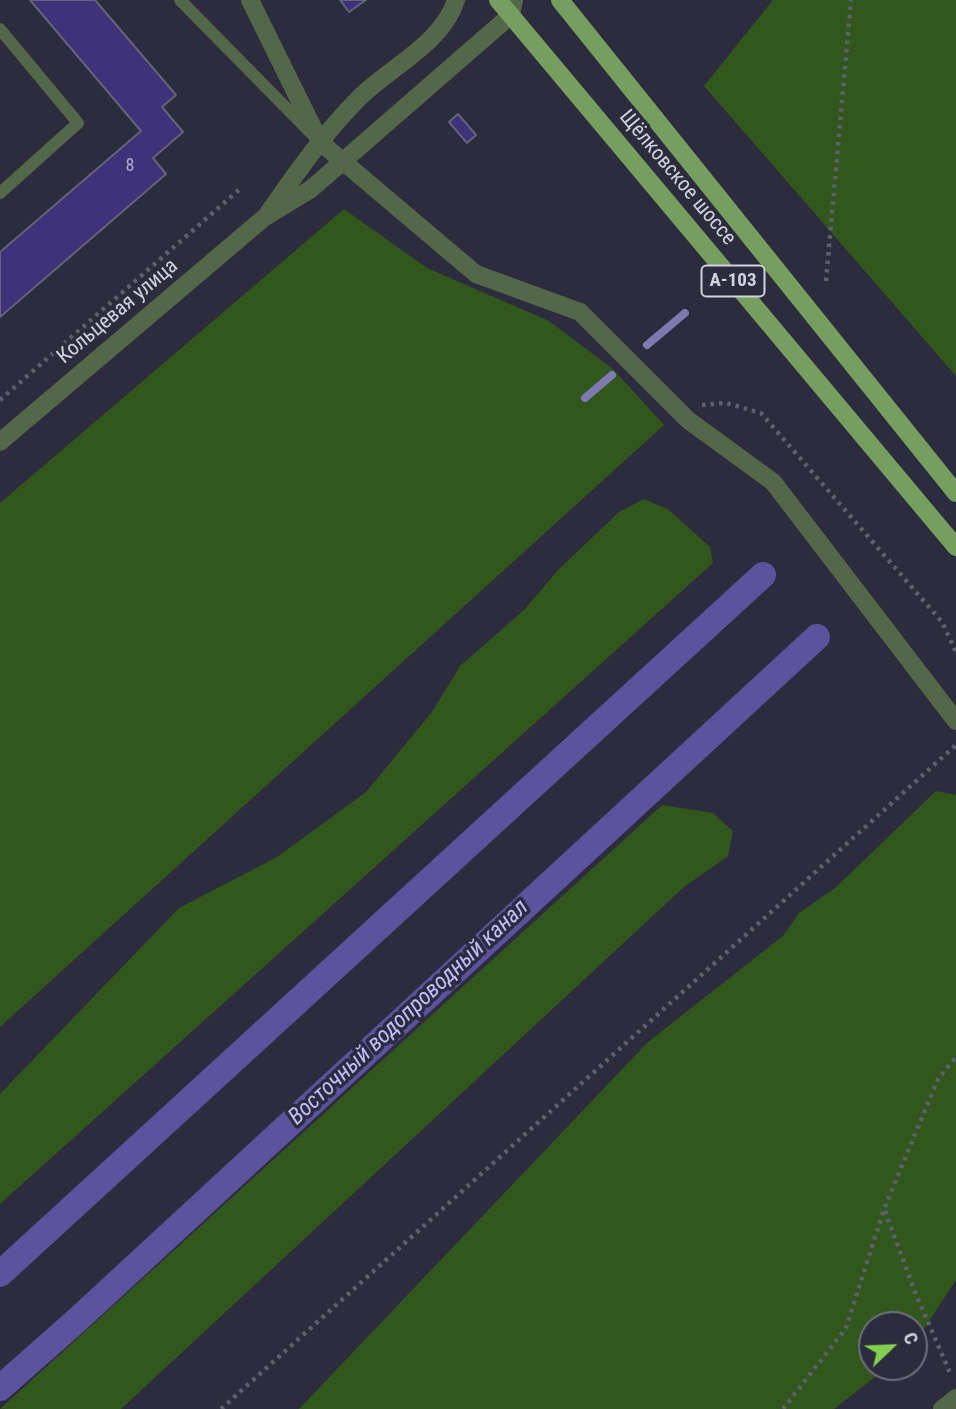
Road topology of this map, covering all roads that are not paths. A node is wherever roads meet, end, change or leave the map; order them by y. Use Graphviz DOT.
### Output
graph roads {
  1 [pos="180,0"];
  2 [pos="250,0"];
  3 [pos="456,0"];
  4 [pos="498,0"];
  5 [pos="560,0"];
  6 [pos="513,7"];
  7 [pos="0,29"];
  8 [pos="320,142"];
  9 [pos="343,162"];
  10 [pos="0,193"];
  11 [pos="265,217"];
  12 [pos="0,442"];
  13 [pos="956,493"];
  14 [pos="956,547"];
  15 [pos="956,721"];
  16 [pos="956,1398"];
  17 [pos="942,1409"];
  1 -- 8 [label="lane"];
  2 -- 8 [label="street"];
  3 -- 8 [label="street, Кольцевая улица"];
  4 -- 6 [label="main road, Щёлковское шоссе / А-103"];
  5 -- 13 [label="main road, Щёлковское шоссе / А-103"];
  6 -- 9 [label="street, Кольцевая улица"];
  6 -- 14 [label="main road, Щёлковское шоссе / А-103"];
  7 -- 10 [label="lane"];
  8 -- 9 [label="street"];
  8 -- 11 [label="street, Кольцевая улица"];
  9 -- 11 [label="street, Кольцевая улица"];
  9 -- 15 [label="street"];
  11 -- 12 [label="street, Кольцевая улица"];
  16 -- 17 [label="street"];
}
